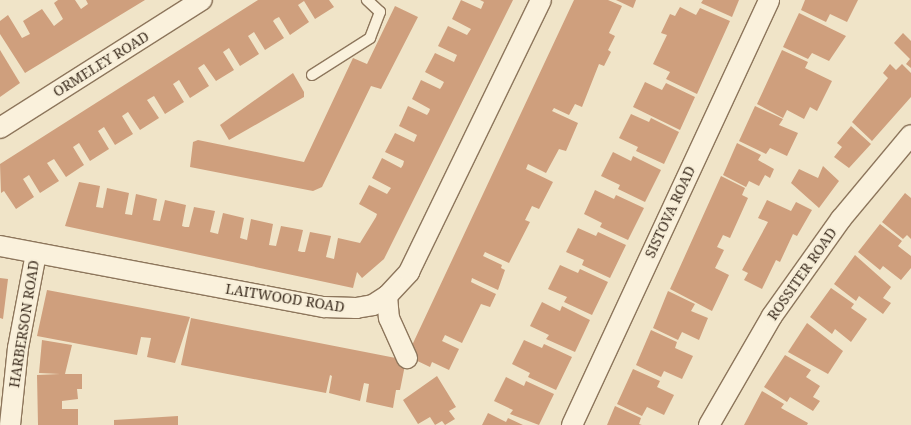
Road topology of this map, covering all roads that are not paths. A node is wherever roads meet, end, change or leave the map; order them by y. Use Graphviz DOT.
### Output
graph roads {
  1 [pos="202,0"];
  2 [pos="368,0"];
  3 [pos="541,0"];
  4 [pos="769,0"];
  5 [pos="312,74"];
  6 [pos="0,128"];
  7 [pos="911,135"];
  8 [pos="0,246"];
  9 [pos="36,254"];
  10 [pos="387,296"];
  11 [pos="407,358"];
  12 [pos="7,422"];
  13 [pos="572,425"];
  14 [pos="709,425"];
  1 -- 6 [label="street, ORMELEY ROAD"];
  2 -- 5 [label="lane"];
  3 -- 10 [label="street, LAITWOOD ROAD"];
  4 -- 13 [label="street, SISTOVA ROAD"];
  7 -- 14 [label="street, ROSSITER ROAD"];
  8 -- 9 [label="street, LAITWOOD ROAD"];
  9 -- 10 [label="street, LAITWOOD ROAD"];
  9 -- 12 [label="street, HARBERSON ROAD"];
  10 -- 11 [label="street"];
}
